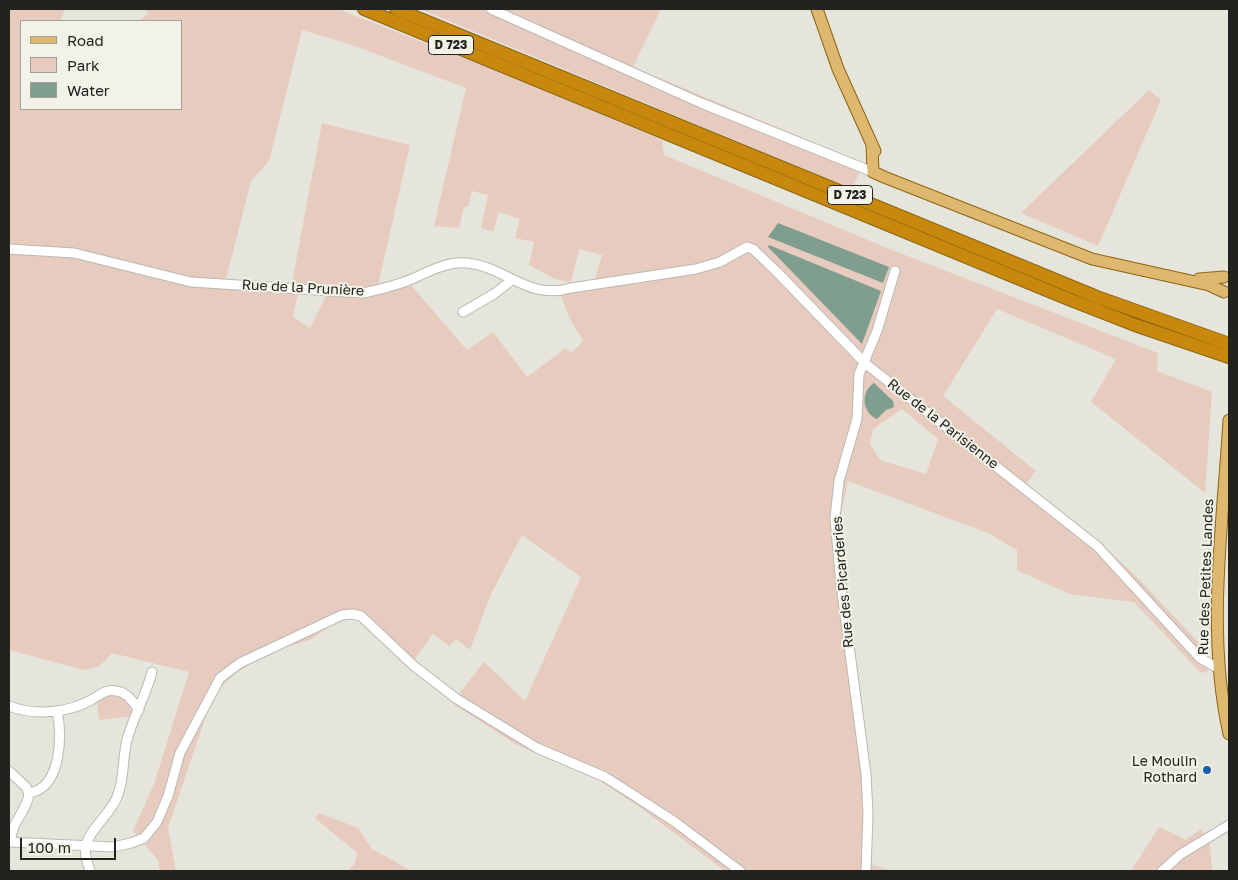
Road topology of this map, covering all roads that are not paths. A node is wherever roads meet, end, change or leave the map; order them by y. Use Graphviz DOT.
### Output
graph roads {
  1 [pos="364,9"];
  2 [pos="396,9"];
  3 [pos="491,9"];
  4 [pos="817,9"];
  5 [pos="872,144"];
  6 [pos="873,172"];
  7 [pos="884,177"];
  8 [pos="9,248"];
  9 [pos="895,271"];
  10 [pos="1227,275"];
  11 [pos="649,277"];
  12 [pos="1184,279"];
  13 [pos="512,280"];
  14 [pos="1227,294"];
  15 [pos="463,312"];
  16 [pos="1207,344"];
  17 [pos="1229,344"];
  18 [pos="1229,357"];
  19 [pos="864,361"];
  20 [pos="1229,420"];
  21 [pos="1222,663"];
  22 [pos="152,672"];
  23 [pos="9,706"];
  24 [pos="138,710"];
  25 [pos="57,711"];
  26 [pos="1229,734"];
  27 [pos="9,771"];
  28 [pos="29,793"];
  29 [pos="1229,825"];
  30 [pos="10,841"];
  31 [pos="86,844"];
  32 [pos="89,871"];
  33 [pos="740,871"];
  34 [pos="866,871"];
  35 [pos="1162,871"];
  1 -- 16 [label="highway, D 723"];
  2 -- 16 [label="highway, D 723"];
  3 -- 6 [label="street"];
  4 -- 5 [label="main road"];
  5 -- 6 [label="main road"];
  5 -- 7 [label="main road"];
  6 -- 7 [label="main road"];
  7 -- 12 [label="main road"];
  8 -- 13 [label="street, Rue de la Prunière"];
  9 -- 19 [label="street, Rue des Picarderies"];
  10 -- 12 [label="main road"];
  10 -- 14 [label="main road"];
  11 -- 13 [label="street, Rue de la Prunière"];
  11 -- 19 [label="street, Rue de la Parisienne"];
  12 -- 14 [label="main road"];
  13 -- 15 [label="street"];
  16 -- 17 [label="highway, D 723"];
  16 -- 18 [label="highway, D 723"];
  19 -- 21 [label="street, Rue de la Parisienne"];
  19 -- 34 [label="street, Rue des Picarderies"];
  20 -- 21 [label="main road, Rue des Petites Landes"];
  21 -- 26 [label="main road, Rue des Petites Landes"];
  22 -- 24 [label="street"];
  23 -- 25 [label="street"];
  24 -- 25 [label="street"];
  24 -- 31 [label="street"];
  25 -- 28 [label="street"];
  27 -- 28 [label="street"];
  28 -- 30 [label="street"];
  29 -- 35 [label="street"];
  30 -- 31 [label="street"];
  31 -- 32 [label="street"];
  31 -- 33 [label="street"];
}
